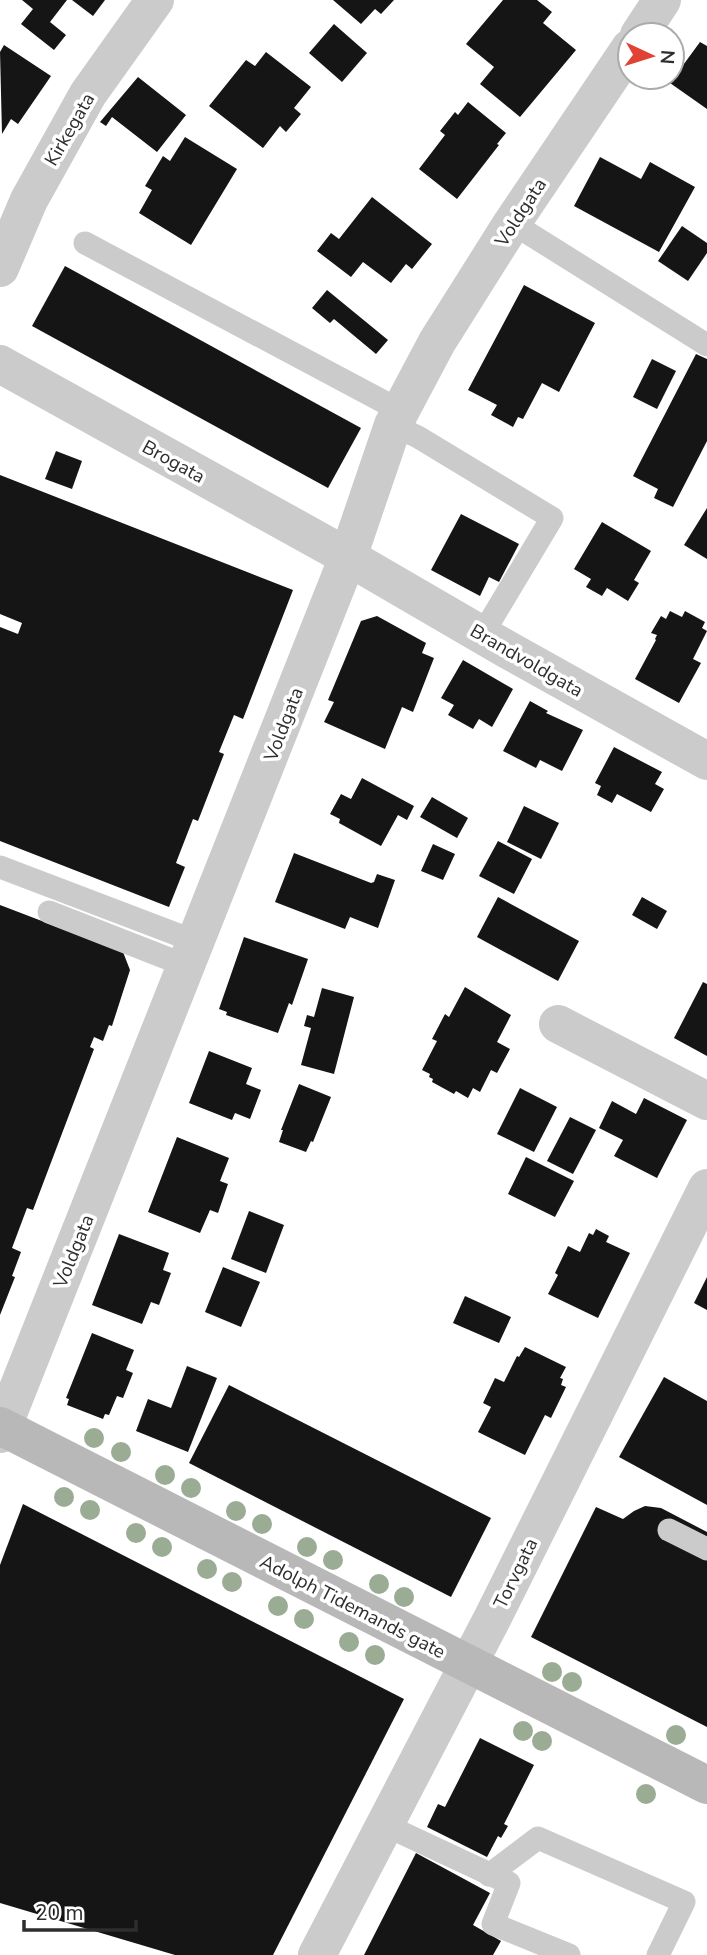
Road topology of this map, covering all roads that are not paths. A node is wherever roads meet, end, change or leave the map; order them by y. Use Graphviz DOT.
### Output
graph roads {
  1 [pos="155,0"];
  2 [pos="662,0"];
  3 [pos="648,21"];
  4 [pos="616,69"];
  5 [pos="512,223"];
  6 [pos="85,243"];
  7 [pos="0,268"];
  8 [pos="707,345"];
  9 [pos="0,364"];
  10 [pos="397,418"];
  11 [pos="348,557"];
  12 [pos="482,635"];
  13 [pos="707,761"];
  14 [pos="0,867"];
  15 [pos="48,912"];
  16 [pos="192,954"];
  17 [pos="558,1024"];
  18 [pos="707,1101"];
  19 [pos="707,1188"];
  20 [pos="1,1429"];
  21 [pos="668,1530"];
  22 [pos="707,1549"];
  23 [pos="468,1665"];
  24 [pos="707,1785"];
  25 [pos="385,1825"];
  26 [pos="489,1875"];
  27 [pos="317,1955"];
  28 [pos="569,1955"];
  29 [pos="658,1955"];
  1 -- 7 [label="street, Kirkegata"];
  2 -- 3 [label="street"];
  4 -- 5 [label="street, Voldgata"];
  5 -- 8 [label="lane"];
  5 -- 10 [label="street, Voldgata"];
  6 -- 10 [label="lane"];
  9 -- 11 [label="street, Brogata"];
  10 -- 11 [label="street, Voldgata"];
  10 -- 12 [label="lane"];
  11 -- 12 [label="street, Brandvoldgata"];
  11 -- 16 [label="street, Voldgata"];
  12 -- 13 [label="street, Brandvoldgata"];
  14 -- 16 [label="lane"];
  15 -- 16 [label="lane"];
  16 -- 20 [label="street, Voldgata"];
  17 -- 18 [label="street"];
  19 -- 23 [label="street, Torvgata"];
  20 -- 23 [label="main road, Adolph Tidemands gate"];
  21 -- 22 [label="lane"];
  23 -- 24 [label="main road, Adolph Tidemands gate"];
  23 -- 25 [label="street, Torvgata"];
  25 -- 26 [label="lane"];
  25 -- 27 [label="street, Torvgata"];
  26 -- 28 [label="lane"];
  26 -- 29 [label="lane"];
}
